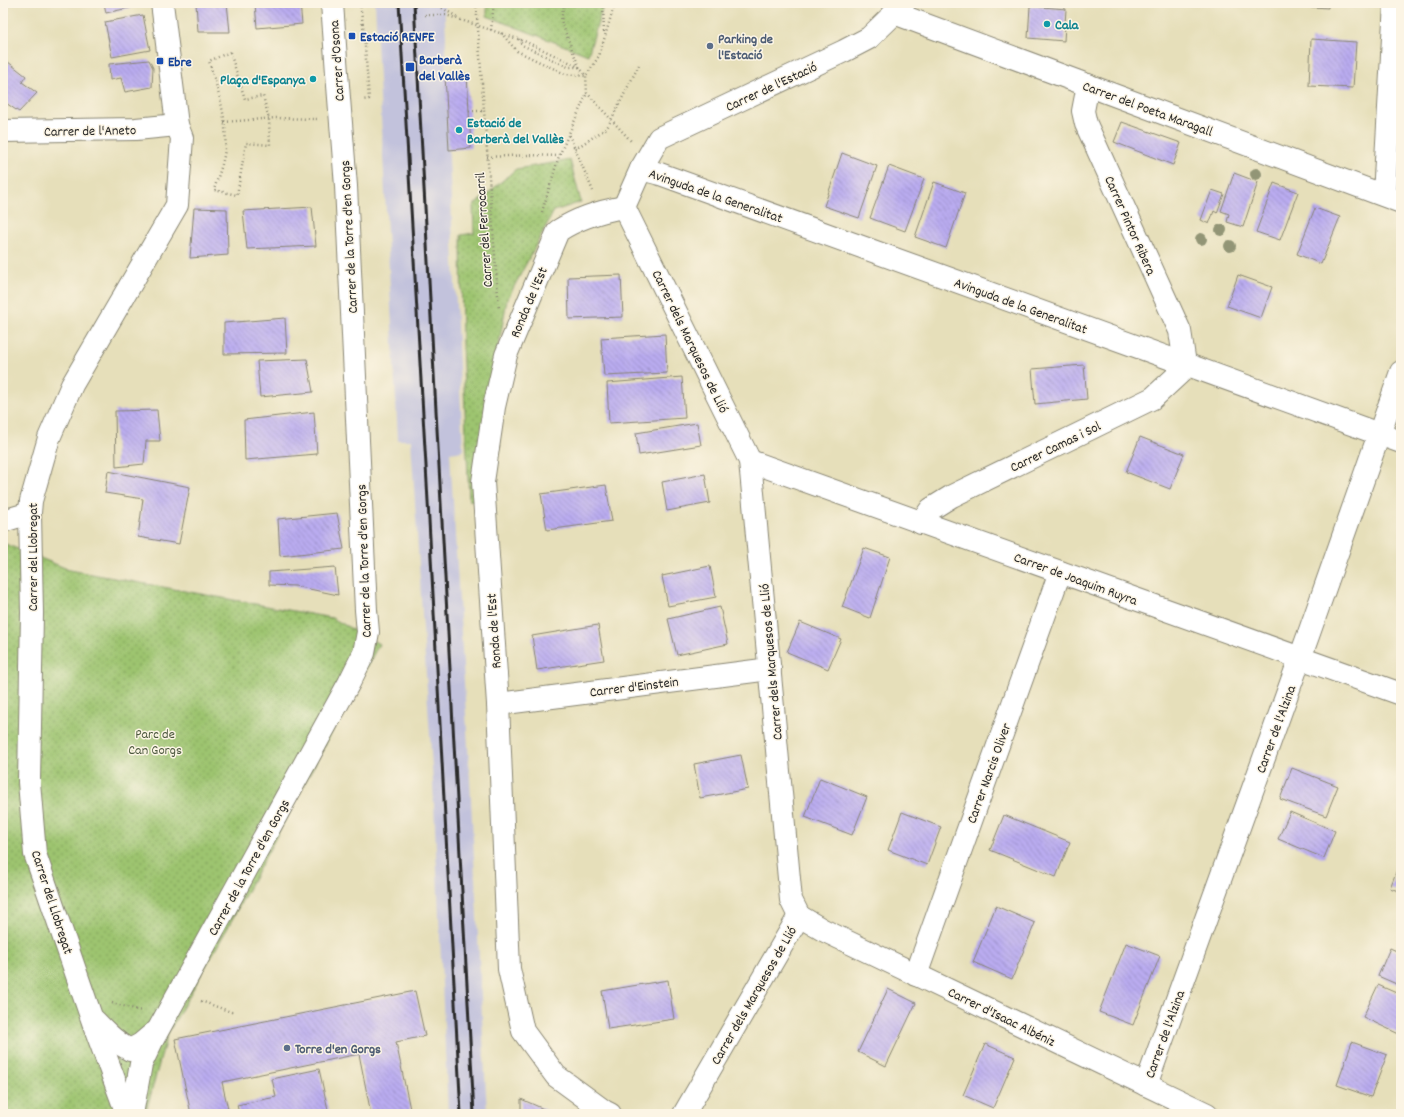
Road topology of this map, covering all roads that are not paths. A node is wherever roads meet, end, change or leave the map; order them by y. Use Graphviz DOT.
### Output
graph roads {
  1 [pos="162,3"];
  2 [pos="332,3"];
  3 [pos="1395,3"];
  4 [pos="899,8"];
  5 [pos="1088,86"];
  6 [pos="332,118"];
  7 [pos="177,125"];
  8 [pos="3,131"];
  9 [pos="641,169"];
  10 [pos="1393,198"];
  11 [pos="624,207"];
  12 [pos="1185,364"];
  13 [pos="1401,372"];
  14 [pos="1379,434"];
  15 [pos="1401,442"];
  16 [pos="750,461"];
  17 [pos="30,514"];
  18 [pos="3,521"];
  19 [pos="921,522"];
  20 [pos="1060,572"];
  21 [pos="1300,658"];
  22 [pos="770,669"];
  23 [pos="1401,694"];
  24 [pos="498,704"];
  25 [pos="799,916"];
  26 [pos="916,975"];
  27 [pos="99,1008"];
  28 [pos="160,1026"];
  29 [pos="1146,1085"];
  30 [pos="127,1114"];
  31 [pos="132,1114"];
  32 [pos="610,1114"];
  33 [pos="684,1114"];
  34 [pos="1207,1114"];
  1 -- 7 [label="street, Carrer del Llobregat"];
  2 -- 6 [label="street, Carrer d'Osona"];
  3 -- 10 [label="street"];
  4 -- 5 [label="street, Carrer del Poeta Maragall"];
  4 -- 9 [label="street, Carrer de l'Estació"];
  5 -- 10 [label="street, Carrer del Poeta Maragall"];
  5 -- 12 [label="street, Carrer Pintor Ribera"];
  6 -- 28 [label="street, Carrer de la Torre d'en Gorgs"];
  7 -- 8 [label="street, Carrer de l'Aneto"];
  7 -- 17 [label="street, Carrer del Llobregat"];
  9 -- 11 [label="street"];
  9 -- 12 [label="street, Avinguda de la Generalitat"];
  11 -- 16 [label="street, Carrer dels Marquesos de Llió"];
  11 -- 24 [label="street, Ronda de l'Est"];
  12 -- 14 [label="street, Avinguda de la Generalitat"];
  12 -- 19 [label="street, Carrer Camas i Sol"];
  13 -- 14 [label="street, Carrer de l'Alzina"];
  14 -- 15 [label="street, Avinguda de la Generalitat"];
  14 -- 21 [label="street, Carrer de l'Alzina"];
  16 -- 19 [label="street, Carrer de Joaquim Ruyra"];
  16 -- 22 [label="street, Carrer dels Marquesos de Llió"];
  17 -- 18 [label="street"];
  17 -- 27 [label="street, Carrer del Llobregat"];
  19 -- 20 [label="street, Carrer de Joaquim Ruyra"];
  20 -- 21 [label="street, Carrer de Joaquim Ruyra"];
  20 -- 26 [label="street, Carrer Narcis Oliver"];
  21 -- 23 [label="street, Carrer de Joaquim Ruyra"];
  21 -- 29 [label="street, Carrer de l'Alzina"];
  22 -- 24 [label="street, Carrer d'Einstein"];
  22 -- 25 [label="street, Carrer dels Marquesos de Llió"];
  24 -- 32 [label="street, Ronda de l'Est"];
  25 -- 26 [label="street, Carrer d'Isaac Albéniz"];
  25 -- 33 [label="street, Carrer dels Marquesos de Llió"];
  26 -- 29 [label="street, Carrer d'Isaac Albéniz"];
  27 -- 28 [label="street, Carrer del Llobregat"];
  27 -- 30 [label="street, Carrer del Llobregat"];
  28 -- 31 [label="street, Carrer de la Torre d'en Gorgs"];
  29 -- 34 [label="street, Carrer d'Isaac Albéniz"];
}
